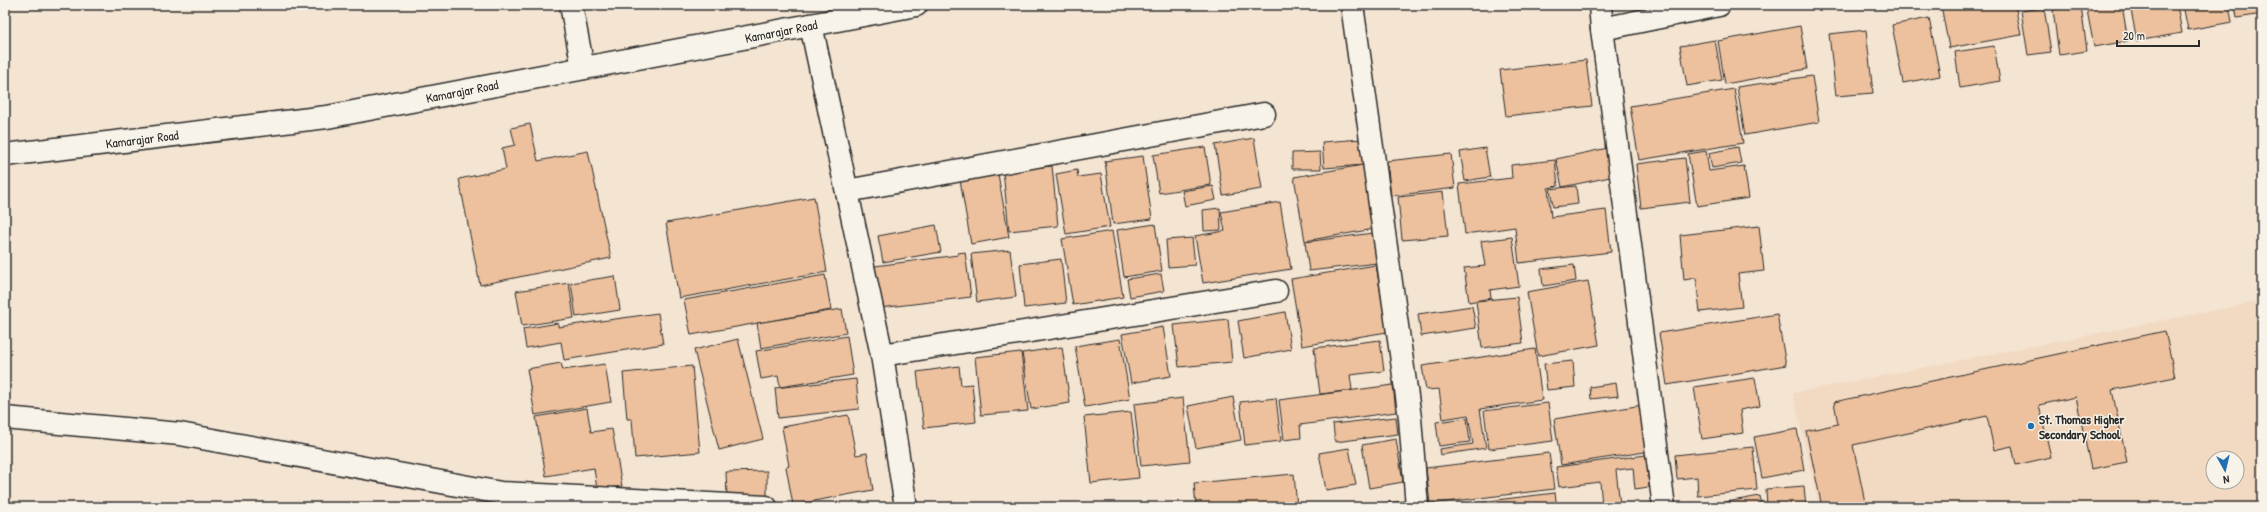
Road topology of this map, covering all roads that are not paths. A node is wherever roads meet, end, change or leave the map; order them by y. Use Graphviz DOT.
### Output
graph roads {
  1 [pos="571,5"];
  2 [pos="916,5"];
  3 [pos="1352,5"];
  4 [pos="1600,5"];
  5 [pos="1719,5"];
  6 [pos="811,25"];
  7 [pos="1602,29"];
  8 [pos="583,68"];
  9 [pos="1264,114"];
  10 [pos="5,155"];
  11 [pos="847,191"];
  12 [pos="1276,291"];
  13 [pos="882,355"];
  14 [pos="5,418"];
  15 [pos="766,507"];
  16 [pos="906,507"];
  17 [pos="1417,507"];
  18 [pos="1664,507"];
  1 -- 8 [label="street"];
  2 -- 6 [label="street, Kamarajar Road"];
  3 -- 17 [label="street"];
  4 -- 7 [label="street"];
  5 -- 7 [label="street"];
  6 -- 8 [label="street, Kamarajar Road"];
  6 -- 11 [label="street"];
  7 -- 18 [label="street"];
  8 -- 10 [label="street, Kamarajar Road"];
  9 -- 11 [label="street"];
  11 -- 13 [label="street"];
  12 -- 13 [label="street"];
  13 -- 16 [label="street"];
  14 -- 15 [label="street"];
}
